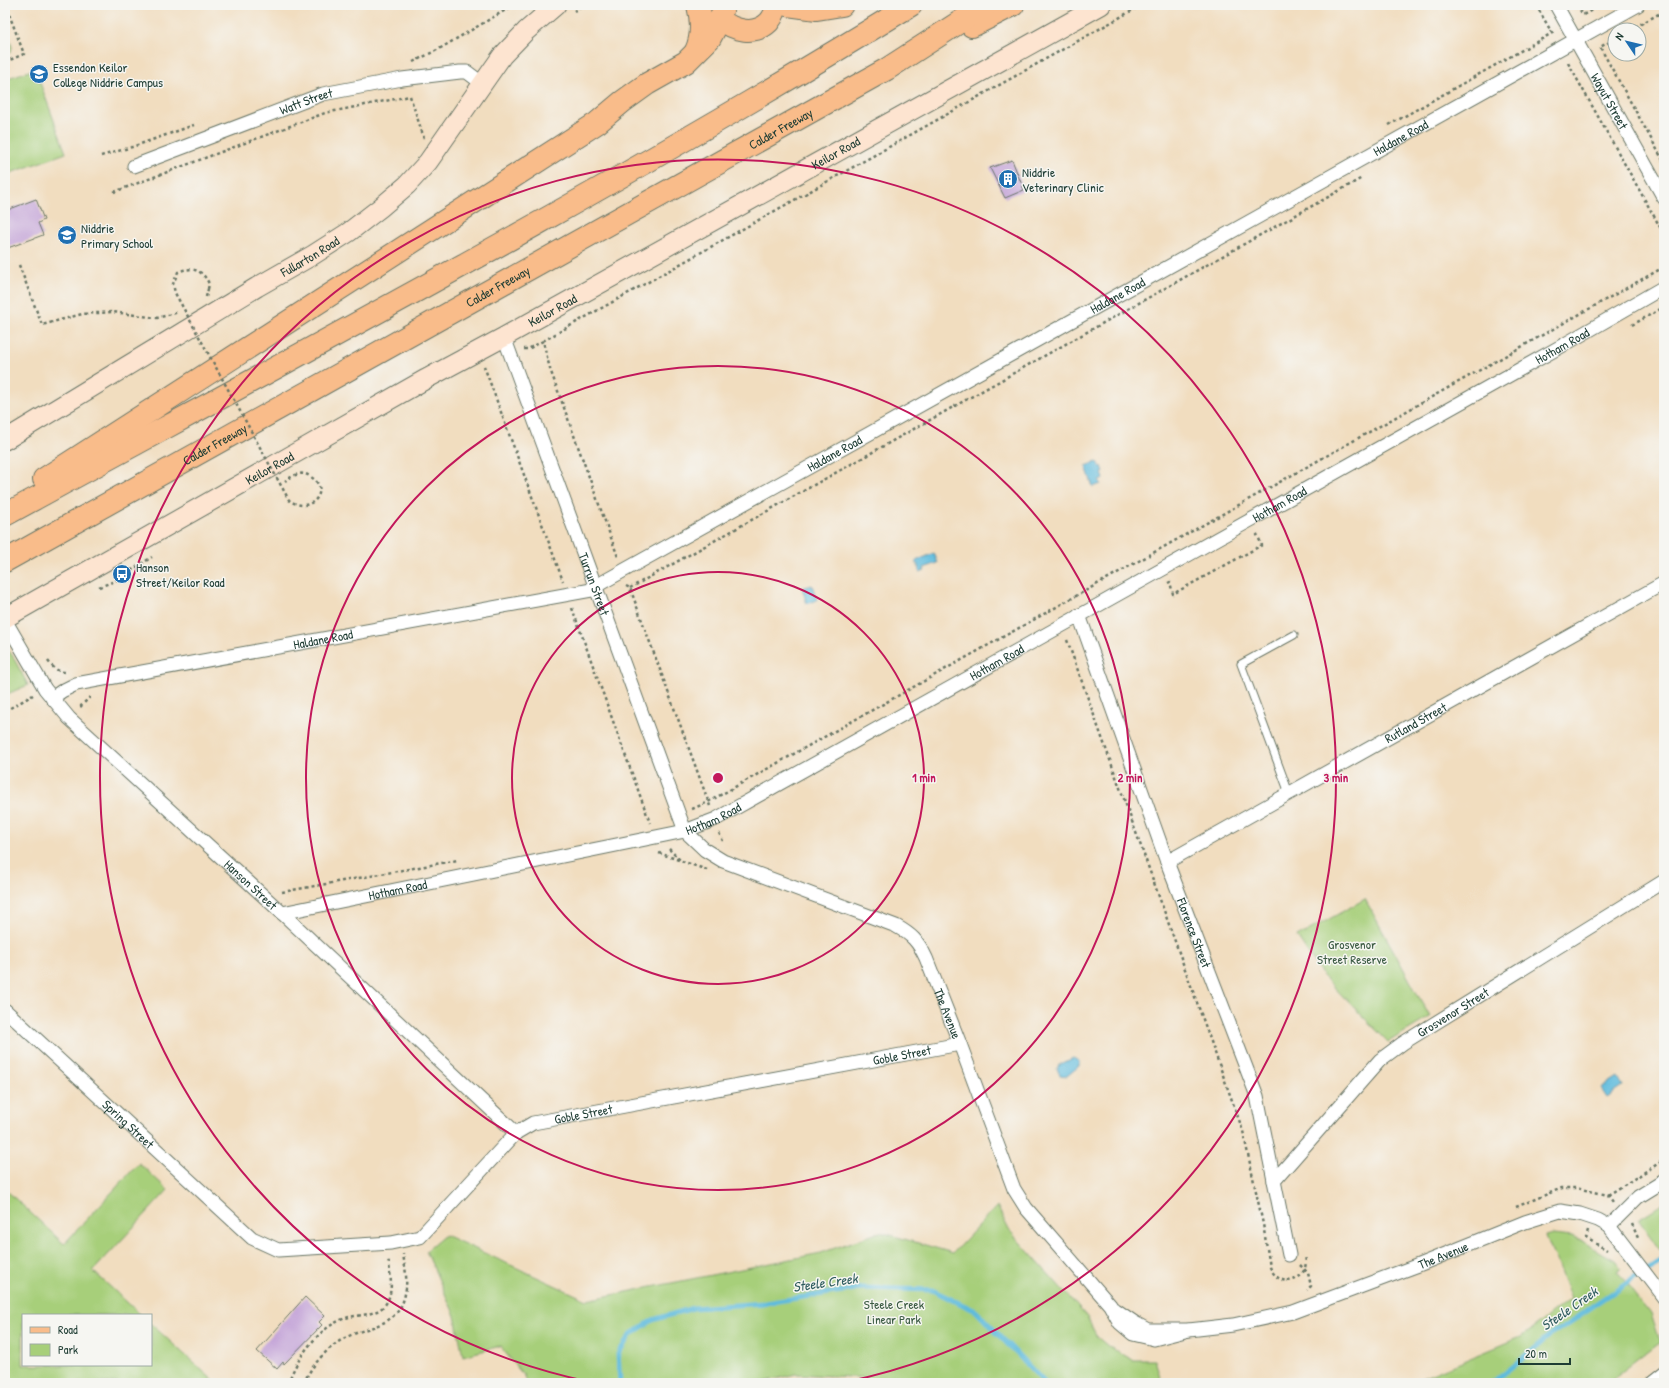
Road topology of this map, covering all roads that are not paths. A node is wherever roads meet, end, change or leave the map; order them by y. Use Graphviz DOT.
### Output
graph roads {
  1 [pos="556,5"];
  2 [pos="698,5"];
  3 [pos="703,5"];
  4 [pos="776,5"];
  5 [pos="788,5"];
  6 [pos="911,5"];
  7 [pos="986,5"];
  8 [pos="1013,5"];
  9 [pos="1101,5"];
  10 [pos="1556,5"];
  11 [pos="1638,5"];
  12 [pos="829,6"];
  13 [pos="722,14"];
  14 [pos="1575,40"];
  15 [pos="693,56"];
  16 [pos="888,69"];
  17 [pos="483,84"];
  18 [pos="134,166"];
  19 [pos="1664,198"];
  20 [pos="1664,287"];
  21 [pos="506,342"];
  22 [pos="5,440"];
  23 [pos="5,504"];
  24 [pos="5,515"];
  25 [pos="5,561"];
  26 [pos="1664,583"];
  27 [pos="597,588"];
  28 [pos="1079,615"];
  29 [pos="5,619"];
  30 [pos="1294,635"];
  31 [pos="49,693"];
  32 [pos="1290,793"];
  33 [pos="685,831"];
  34 [pos="1167,862"];
  35 [pos="1664,881"];
  36 [pos="282,913"];
  37 [pos="5,1010"];
  38 [pos="960,1044"];
  39 [pos="516,1133"];
  40 [pos="1274,1181"];
  41 [pos="1664,1181"];
  42 [pos="1609,1226"];
  43 [pos="252,1238"];
  44 [pos="1290,1255"];
  45 [pos="1664,1298"];
  46 [pos="1664,1372"];
  47 [pos="1650,1383"];
  1 -- 17 [label="main road, Fullarton Road"];
  2 -- 15 [label="highway"];
  3 -- 13 [label="main road"];
  4 -- 13 [label="main road"];
  5 -- 12 [label="highway"];
  6 -- 24 [label="highway"];
  7 -- 16 [label="highway, Calder Freeway"];
  8 -- 16 [label="highway"];
  9 -- 21 [label="main road, Keilor Road"];
  10 -- 14 [label="street, Wayut Street"];
  11 -- 14 [label="street, Haldane Road"];
  13 -- 15 [label="highway"];
  14 -- 19 [label="street, Wayut Street"];
  14 -- 27 [label="street, Haldane Road"];
  15 -- 23 [label="highway"];
  16 -- 25 [label="highway, Calder Freeway"];
  17 -- 18 [label="street, Watt Street"];
  17 -- 22 [label="main road, Fullarton Road"];
  20 -- 28 [label="street, Hotham Road"];
  21 -- 27 [label="street, Turrun Street"];
  21 -- 29 [label="main road, Keilor Road"];
  26 -- 32 [label="street, Rutland Street"];
  27 -- 31 [label="street, Haldane Road"];
  27 -- 33 [label="street, Turrun Street"];
  28 -- 33 [label="street, Hotham Road"];
  28 -- 34 [label="street, Florence Street"];
  29 -- 31 [label="street, Hanson Street"];
  30 -- 32 [label="lane"];
  31 -- 36 [label="street, Hanson Street"];
  32 -- 34 [label="street, Rutland Street"];
  33 -- 36 [label="street, Hotham Road"];
  33 -- 38 [label="street, The Avenue"];
  34 -- 40 [label="street, Florence Street"];
  35 -- 40 [label="street, Grosvenor Street"];
  36 -- 39 [label="street, Hanson Street"];
  37 -- 43 [label="street, Spring Street"];
  38 -- 39 [label="street, Goble Street"];
  38 -- 42 [label="street, The Avenue"];
  39 -- 43 [label="street, Goble Street"];
  40 -- 44 [label="street, Florence Street"];
  41 -- 42 [label="street"];
  42 -- 45 [label="street, The Avenue"];
  46 -- 47 [label="street"];
}
